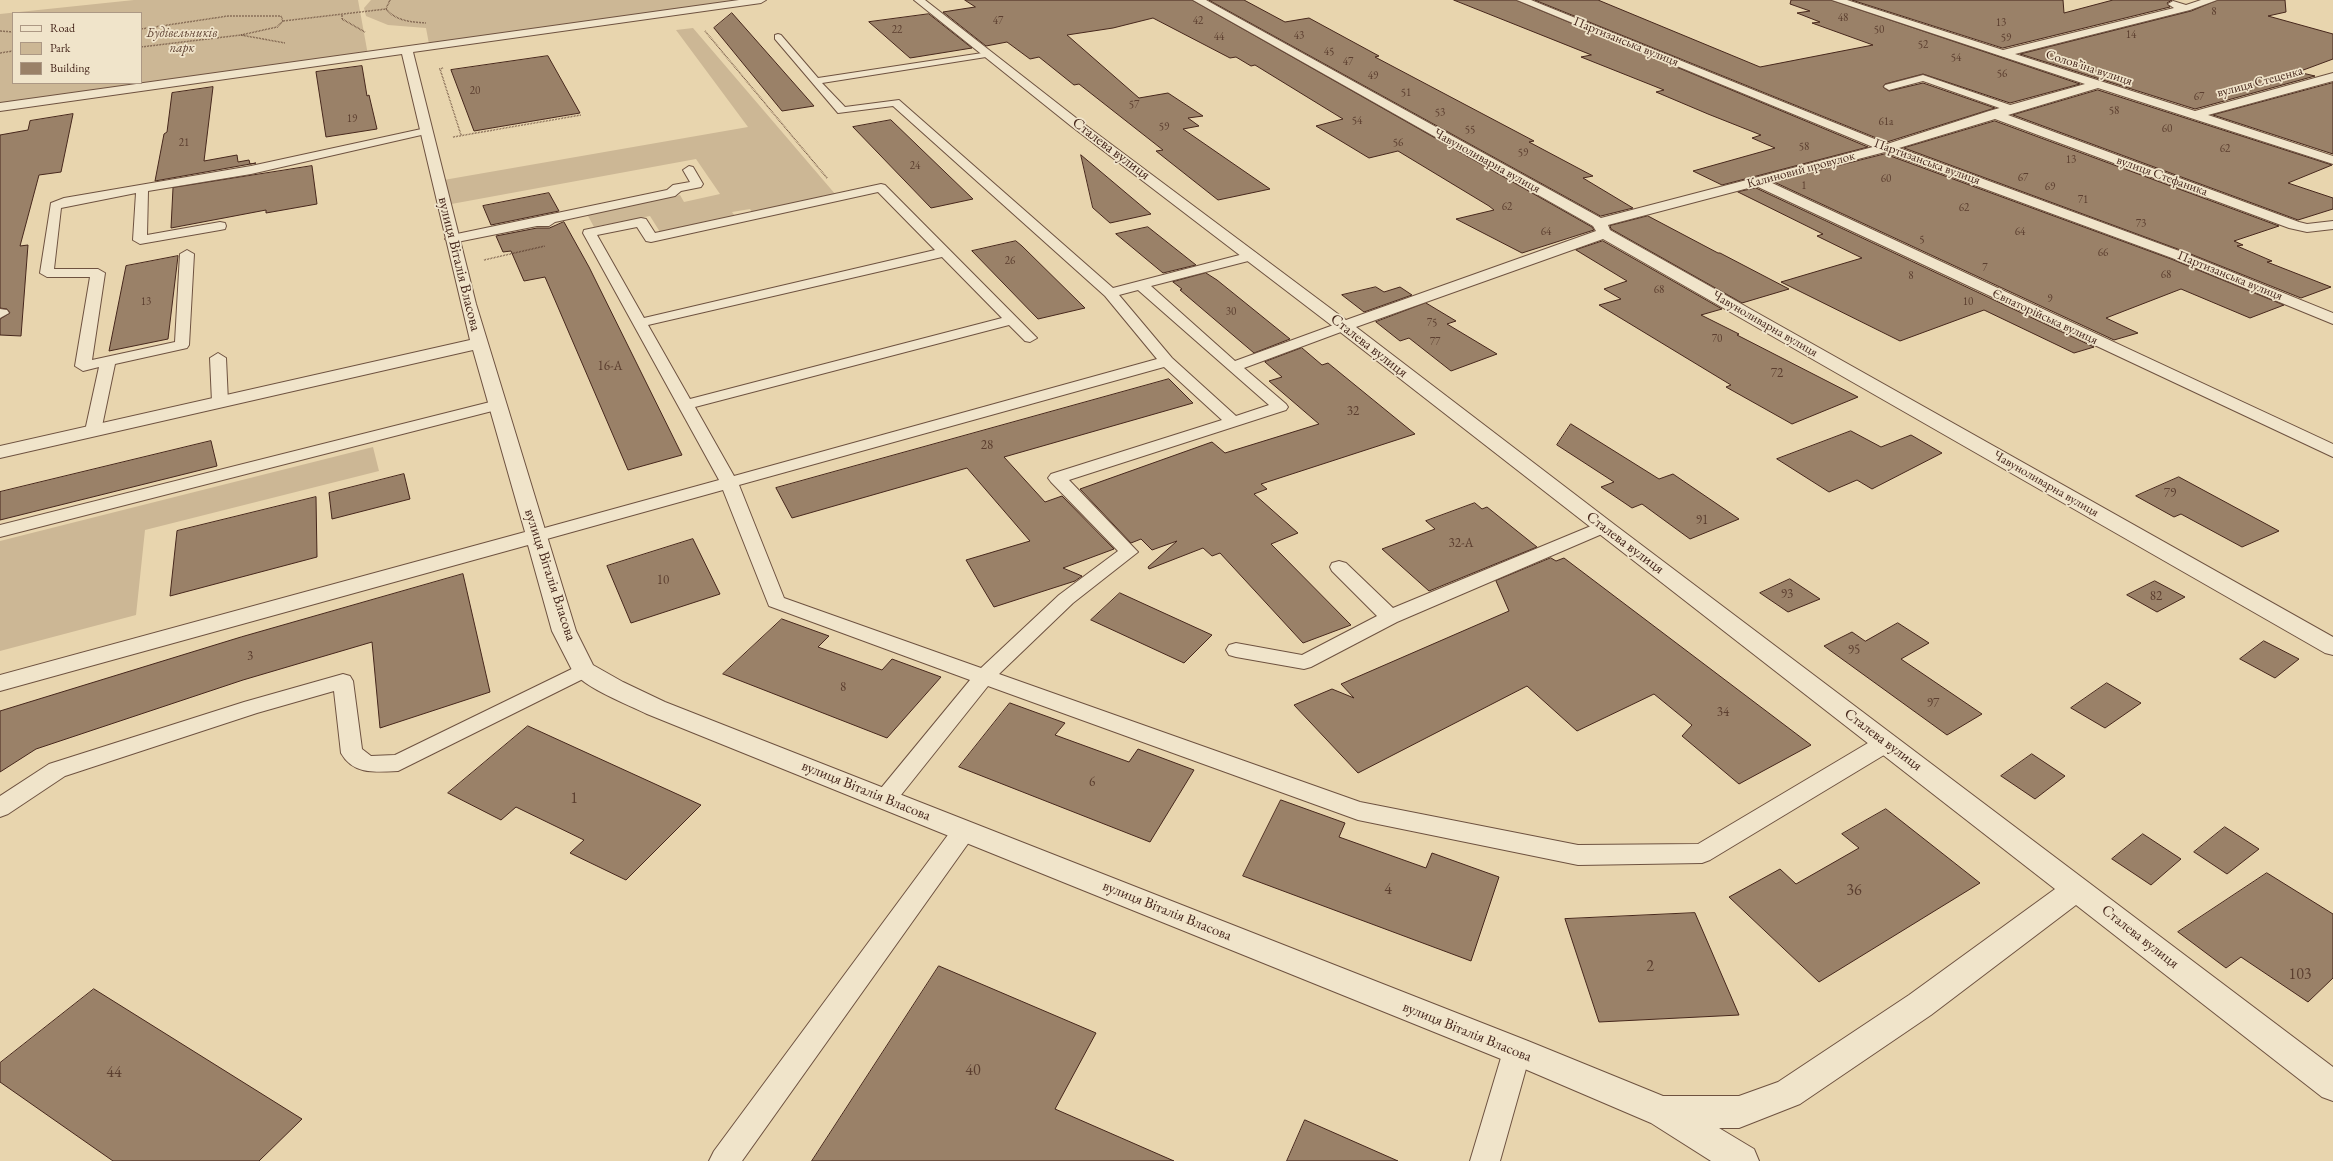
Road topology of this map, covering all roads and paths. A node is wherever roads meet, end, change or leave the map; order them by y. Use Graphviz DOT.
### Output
graph roads {
  1 [pos="761,0"];
  2 [pos="919,0"];
  3 [pos="1198,0"];
  4 [pos="1522,0"];
  5 [pos="1837,0"];
  6 [pos="2212,0"];
  7 [pos="2165,2"];
  8 [pos="2186,8"];
  9 [pos="386,9"];
  10 [pos="283,21"];
  11 [pos="702,28"];
  12 [pos="142,29"];
  13 [pos="0,31"];
  14 [pos="12,32"];
  15 [pos="241,35"];
  16 [pos="778,37"];
  17 [pos="287,44"];
  18 [pos="142,47"];
  19 [pos="407,50"];
  20 [pos="12,51"];
  21 [pos="0,53"];
  22 [pos="986,54"];
  23 [pos="2001,54"];
  24 [pos="448,68"];
  25 [pos="2333,77"];
  26 [pos="815,81"];
  27 [pos="2095,85"];
  28 [pos="1889,87"];
  29 [pos="0,107"];
  30 [pos="2012,109"];
  31 [pos="1993,114"];
  32 [pos="581,115"];
  33 [pos="2194,116"];
  34 [pos="461,135"];
  35 [pos="428,136"];
  36 [pos="1886,148"];
  37 [pos="2333,160"];
  38 [pos="689,170"];
  39 [pos="1758,182"];
  40 [pos="142,189"];
  41 [pos="842,196"];
  42 [pos="537,222"];
  43 [pos="2333,225"];
  44 [pos="220,226"];
  45 [pos="1602,228"];
  46 [pos="590,235"];
  47 [pos="452,239"];
  48 [pos="944,252"];
  49 [pos="187,254"];
  50 [pos="1251,256"];
  51 [pos="458,265"];
  52 [pos="1141,285"];
  53 [pos="1110,293"];
  54 [pos="2333,319"];
  55 [pos="1012,320"];
  56 [pos="639,323"];
  57 [pos="1344,326"];
  58 [pos="1030,338"];
  59 [pos="479,343"];
  60 [pos="218,358"];
  61 [pos="108,360"];
  62 [pos="1167,361"];
  63 [pos="1233,367"];
  64 [pos="220,402"];
  65 [pos="498,405"];
  66 [pos="686,405"];
  67 [pos="1233,422"];
  68 [pos="93,431"];
  69 [pos="2333,451"];
  70 [pos="0,452"];
  71 [pos="729,482"];
  72 [pos="1603,527"];
  73 [pos="0,531"];
  74 [pos="536,536"];
  75 [pos="1339,567"];
  76 [pos="1390,617"];
  77 [pos="2333,647"];
  78 [pos="1236,650"];
  79 [pos="584,670"];
  80 [pos="984,677"];
  81 [pos="0,683"];
  82 [pos="1886,743"];
  83 [pos="885,799"];
  84 [pos="0,808"];
  85 [pos="964,831"];
  86 [pos="2077,888"];
  87 [pos="1517,1051"];
  88 [pos="2333,1086"];
  89 [pos="1663,1112"];
  90 [pos="724,1161"];
  91 [pos="1485,1161"];
  92 [pos="1742,1161"];
  1 -- 19 [label="street"];
  2 -- 22 [label="street, Сталева вулиця"];
  3 -- 45 [label="street, Чавуноливарна вулиця"];
  4 -- 36 [label="street, Партизанська вулиця"];
  5 -- 23 [label="street, Соловʼїна вулиця"];
  6 -- 8 [label="street"];
  7 -- 8 [label="street"];
  8 -- 23 [label="street"];
  9 -- 10 [label="path"];
  10 -- 12 [label="path"];
  10 -- 15 [label="path"];
  11 -- 41 [label="path"];
  13 -- 14 [label="path"];
  15 -- 17 [label="path"];
  15 -- 18 [label="path"];
  16 -- 26 [label="lane"];
  19 -- 29 [label="street"];
  19 -- 35 [label="street, вулиця Віталія Власова"];
  20 -- 21 [label="path"];
  22 -- 26 [label="lane"];
  22 -- 50 [label="street, Сталева вулиця"];
  23 -- 27 [label="street, Соловʼїна вулиця"];
  24 -- 34 [label="path"];
  25 -- 33 [label="street, вулиця Стеценка"];
  26 -- 53 [label="lane"];
  27 -- 30 [label="street, Калиновий провулок"];
  27 -- 33 [label="street, Соловʼїна вулиця"];
  28 -- 30 [label="lane"];
  30 -- 31 [label="street, Калиновий провулок"];
  31 -- 36 [label="street, Калиновий провулок"];
  31 -- 43 [label="street, вулиця Стефаника"];
  32 -- 34 [label="path"];
  33 -- 37 [label="street, Соловʼїна вулиця"];
  34 -- 35 [label="path"];
  35 -- 40 [label="lane"];
  35 -- 47 [label="street, вулиця Віталія Власова"];
  36 -- 39 [label="street, Калиновий провулок"];
  36 -- 54 [label="street, Партизанська вулиця"];
  38 -- 42 [label="lane"];
  39 -- 45 [label="street, Калиновий провулок"];
  39 -- 69 [label="street, Євпаторійська вулиця"];
  40 -- 44 [label="lane"];
  40 -- 61 [label="lane"];
  41 -- 46 [label="lane"];
  41 -- 48 [label="lane"];
  42 -- 46 [label="lane"];
  42 -- 47 [label="lane"];
  45 -- 57 [label="street, Калиновий провулок"];
  45 -- 77 [label="street, Чавуноливарна вулиця"];
  46 -- 51 [label="path"];
  46 -- 56 [label="lane"];
  47 -- 51 [label="street, вулиця Віталія Власова"];
  48 -- 55 [label="lane"];
  48 -- 56 [label="lane"];
  49 -- 61 [label="lane"];
  50 -- 52 [label="lane"];
  50 -- 57 [label="street, Сталева вулиця"];
  51 -- 59 [label="street, вулиця Віталія Власова"];
  52 -- 53 [label="lane"];
  52 -- 63 [label="lane"];
  53 -- 62 [label="lane"];
  55 -- 58 [label="lane"];
  55 -- 66 [label="lane"];
  56 -- 66 [label="lane"];
  57 -- 63 [label="lane"];
  57 -- 72 [label="street, Сталева вулиця"];
  59 -- 64 [label="street"];
  59 -- 65 [label="street, вулиця Віталія Власова"];
  60 -- 64 [label="lane"];
  61 -- 68 [label="lane"];
  62 -- 67 [label="lane"];
  62 -- 71 [label="lane"];
  63 -- 67 [label="lane"];
  64 -- 68 [label="street"];
  65 -- 73 [label="lane"];
  65 -- 74 [label="street, вулиця Віталія Власова"];
  66 -- 71 [label="lane"];
  67 -- 80 [label="lane"];
  68 -- 70 [label="street"];
  71 -- 74 [label="lane"];
  71 -- 80 [label="lane"];
  72 -- 76 [label="lane"];
  72 -- 82 [label="street, Сталева вулиця"];
  74 -- 79 [label="street, вулиця Віталія Власова"];
  74 -- 81 [label="street"];
  75 -- 76 [label="lane"];
  76 -- 78 [label="lane"];
  79 -- 83 [label="street, вулиця Віталія Власова"];
  79 -- 84 [label="lane"];
  80 -- 82 [label="lane"];
  80 -- 83 [label="lane"];
  82 -- 86 [label="street, Сталева вулиця"];
  83 -- 85 [label="street, вулиця Віталія Власова"];
  85 -- 87 [label="street, вулиця Віталія Власова"];
  85 -- 90 [label="lane"];
  86 -- 88 [label="street, Сталева вулиця"];
  86 -- 89 [label="street"];
  87 -- 89 [label="street, вулиця Віталія Власова"];
  87 -- 91 [label="lane"];
  89 -- 92 [label="street, вулиця Віталія Власова"];
}
